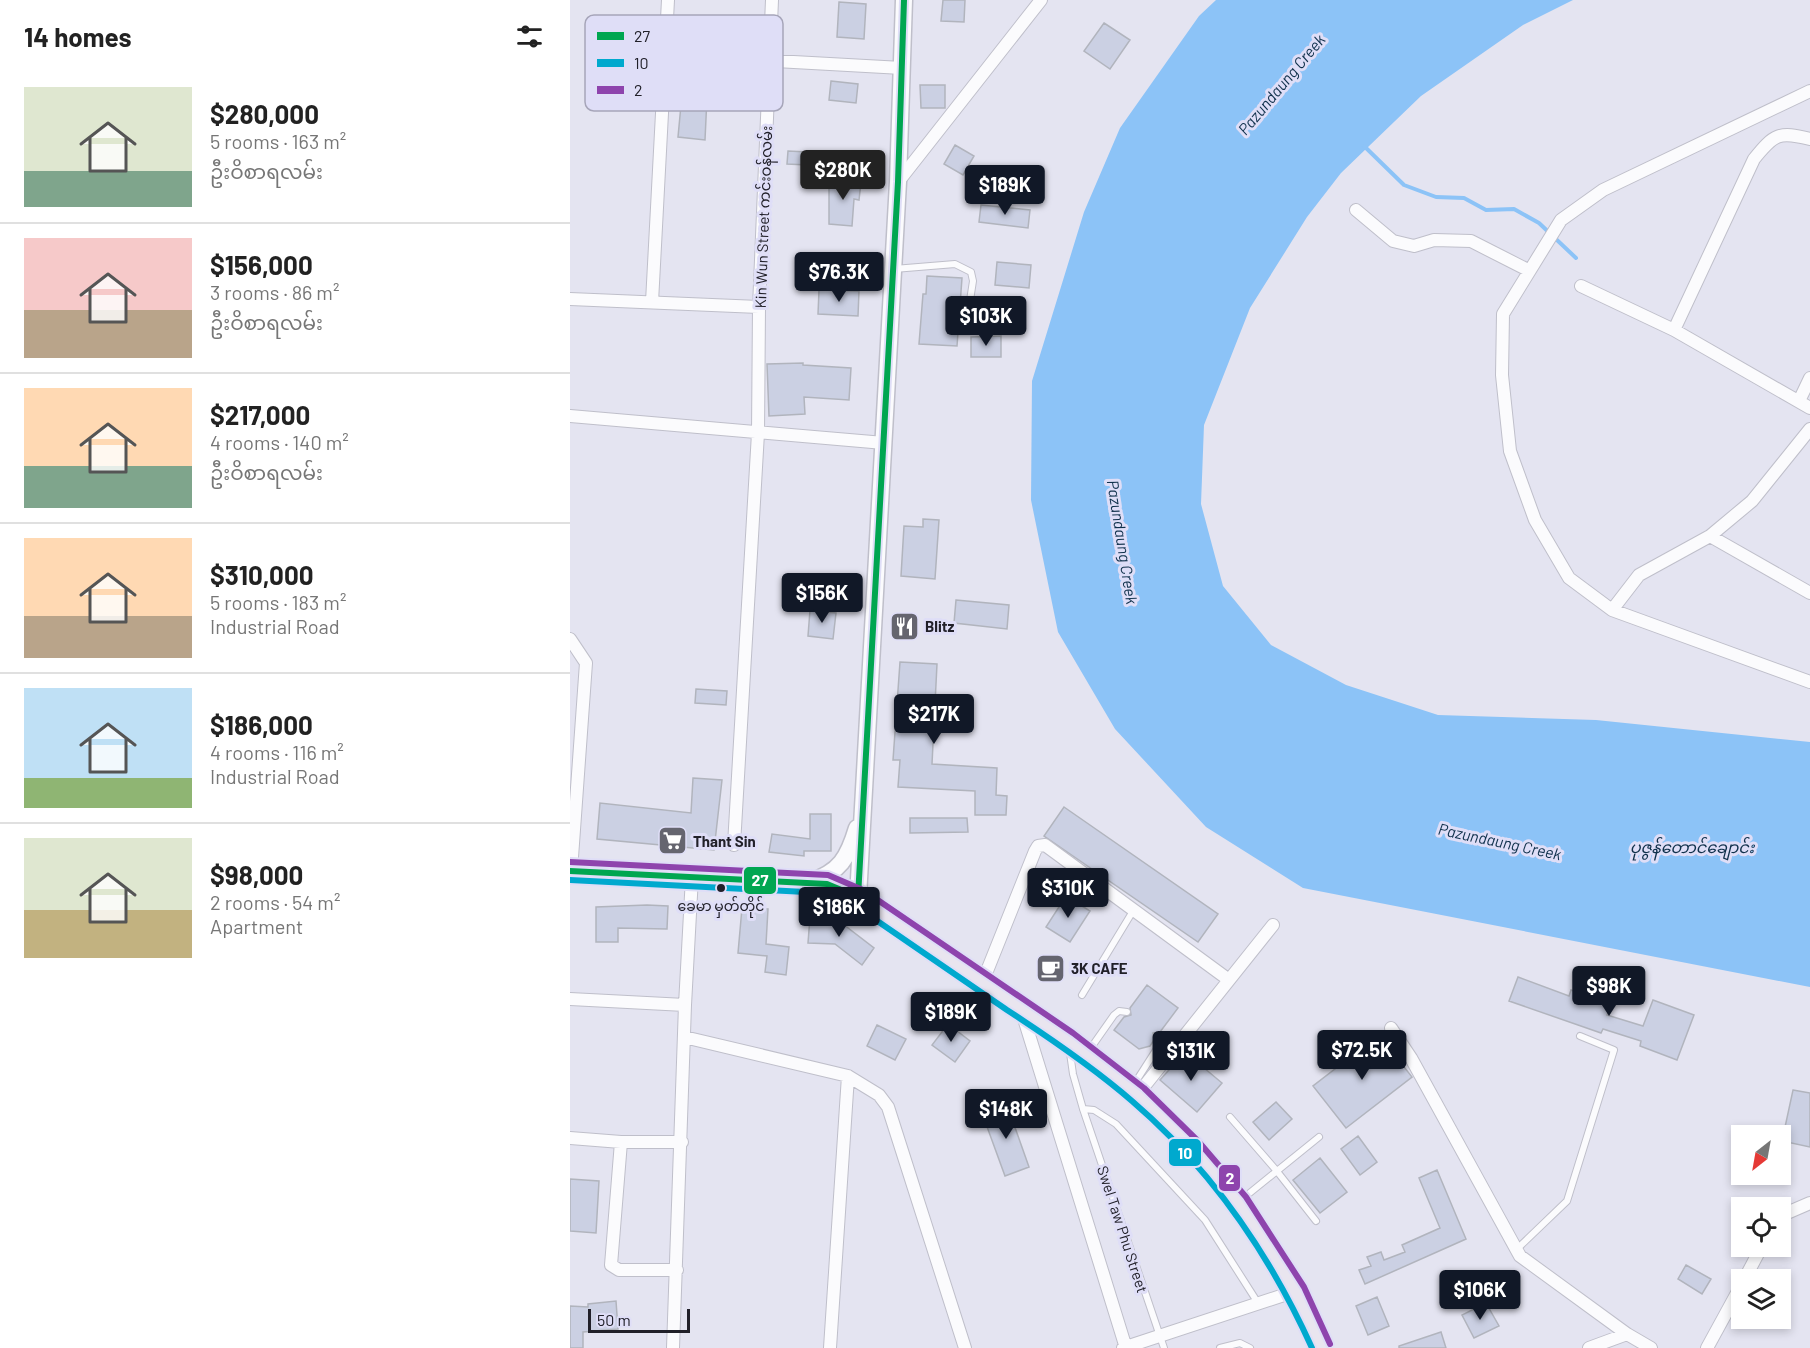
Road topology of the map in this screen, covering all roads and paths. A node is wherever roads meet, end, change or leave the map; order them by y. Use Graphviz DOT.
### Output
graph roads {
  1 [pos="668,0"];
  2 [pos="772,0"];
  3 [pos="904,0"];
  4 [pos="1038,2"];
  5 [pos="667,15"];
  6 [pos="771,15"];
  7 [pos="783,61"];
  8 [pos="902,68"];
  9 [pos="1810,91"];
  10 [pos="662,111"];
  11 [pos="767,111"];
  12 [pos="1810,139"];
  13 [pos="898,182"];
  14 [pos="1356,210"];
  15 [pos="893,270"];
  16 [pos="1528,270"];
  17 [pos="1581,286"];
  18 [pos="570,299"];
  19 [pos="652,302"];
  20 [pos="759,307"];
  21 [pos="966,326"];
  22 [pos="1674,330"];
  23 [pos="1810,378"];
  24 [pos="1805,405"];
  25 [pos="570,416"];
  26 [pos="1810,429"];
  27 [pos="758,433"];
  28 [pos="884,443"];
  29 [pos="1710,536"];
  30 [pos="1810,593"];
  31 [pos="1612,610"];
  32 [pos="570,639"];
  33 [pos="1810,682"];
  34 [pos="863,807"];
  35 [pos="734,845"];
  36 [pos="570,871"];
  37 [pos="692,877"];
  38 [pos="807,883"];
  39 [pos="858,897"];
  40 [pos="1133,911"];
  41 [pos="1273,926"];
  42 [pos="1229,980"];
  43 [pos="983,981"];
  44 [pos="1082,995"];
  45 [pos="570,999"];
  46 [pos="685,1005"];
  47 [pos="1020,1008"];
  48 [pos="1127,1012"];
  49 [pos="1391,1029"];
  50 [pos="1157,1036"];
  51 [pos="1580,1036"];
  52 [pos="684,1037"];
  53 [pos="1068,1040"];
  54 [pos="1087,1054"];
  55 [pos="848,1076"];
  56 [pos="1135,1092"];
  57 [pos="1083,1109"];
  58 [pos="1230,1117"];
  59 [pos="1319,1137"];
  60 [pos="570,1138"];
  61 [pos="621,1142"];
  62 [pos="682,1142"];
  63 [pos="1276,1170"];
  64 [pos="1238,1202"];
  65 [pos="1810,1203"];
  66 [pos="1791,1211"];
  67 [pos="1316,1221"];
  68 [pos="1516,1249"];
  69 [pos="677,1270"];
  70 [pos="1296,1291"];
  71 [pos="1258,1303"];
  72 [pos="1731,1304"];
  73 [pos="1627,1334"];
  74 [pos="1161,1342"];
  75 [pos="673,1348"];
  76 [pos="830,1348"];
  77 [pos="965,1348"];
  78 [pos="1125,1348"];
  79 [pos="1220,1348"];
  80 [pos="1250,1348"];
  81 [pos="1322,1348"];
  82 [pos="1589,1348"];
  83 [pos="1652,1348"];
  84 [pos="1707,1348"];
  1 -- 5 [label="street"];
  2 -- 6 [label="street, Kin Wun Street ကင်းဝန်လမ်း"];
  3 -- 8 [label="main road"];
  4 -- 13 [label="street"];
  7 -- 8 [label="street"];
  8 -- 13 [label="main road"];
  9 -- 16 [label="street"];
  10 -- 19 [label="street"];
  11 -- 20 [label="street, Kin Wun Street ကင်းဝန်လမ်း"];
  12 -- 22 [label="street"];
  13 -- 15 [label="main road"];
  14 -- 16 [label="street"];
  15 -- 21 [label="lane"];
  15 -- 28 [label="main road"];
  16 -- 31 [label="street"];
  17 -- 22 [label="street"];
  18 -- 19 [label="street"];
  19 -- 20 [label="street"];
  20 -- 27 [label="street, Kin Wun Street ကင်းဝန်လမ်း"];
  22 -- 24 [label="street"];
  23 -- 24 [label="street"];
  25 -- 27 [label="street"];
  26 -- 29 [label="street"];
  27 -- 28 [label="street"];
  27 -- 35 [label="street, Kin Wun Street ကင်းဝန်လမ်း"];
  28 -- 34 [label="main road"];
  29 -- 30 [label="street"];
  29 -- 31 [label="street"];
  31 -- 33 [label="street"];
  32 -- 36 [label="street"];
  34 -- 38 [label="main road"];
  34 -- 39 [label="main road"];
  36 -- 37 [label="main road"];
  37 -- 38 [label="main road"];
  37 -- 46 [label="street"];
  38 -- 39 [label="main road"];
  39 -- 43 [label="main road"];
  40 -- 42 [label="street"];
  40 -- 43 [label="street"];
  40 -- 44 [label="lane"];
  41 -- 42 [label="street"];
  42 -- 56 [label="street"];
  43 -- 47 [label="main road"];
  45 -- 46 [label="street"];
  46 -- 52 [label="street"];
  47 -- 53 [label="main road"];
  47 -- 78 [label="street"];
  48 -- 54 [label="lane"];
  49 -- 68 [label="street"];
  50 -- 56 [label="lane"];
  51 -- 68 [label="lane"];
  52 -- 55 [label="street"];
  52 -- 62 [label="street"];
  53 -- 54 [label="main road"];
  53 -- 57 [label="lane, Swel Taw Phu Street"];
  54 -- 56 [label="main road"];
  55 -- 76 [label="street"];
  55 -- 77 [label="street"];
  56 -- 64 [label="main road"];
  57 -- 71 [label="lane"];
  57 -- 74 [label="lane, Swel Taw Phu Street"];
  58 -- 63 [label="lane"];
  59 -- 63 [label="lane"];
  60 -- 61 [label="street"];
  61 -- 62 [label="street"];
  61 -- 69 [label="street"];
  62 -- 69 [label="street"];
  63 -- 64 [label="lane"];
  63 -- 67 [label="lane"];
  64 -- 70 [label="main road"];
  65 -- 66 [label="street"];
  68 -- 73 [label="street"];
  69 -- 75 [label="street"];
  70 -- 71 [label="street"];
  70 -- 81 [label="main road"];
  71 -- 74 [label="street"];
  72 -- 84 [label="street"];
  73 -- 82 [label="street"];
  73 -- 83 [label="street"];
  74 -- 78 [label="street"];
  79 -- 80 [label="lane"];
}
